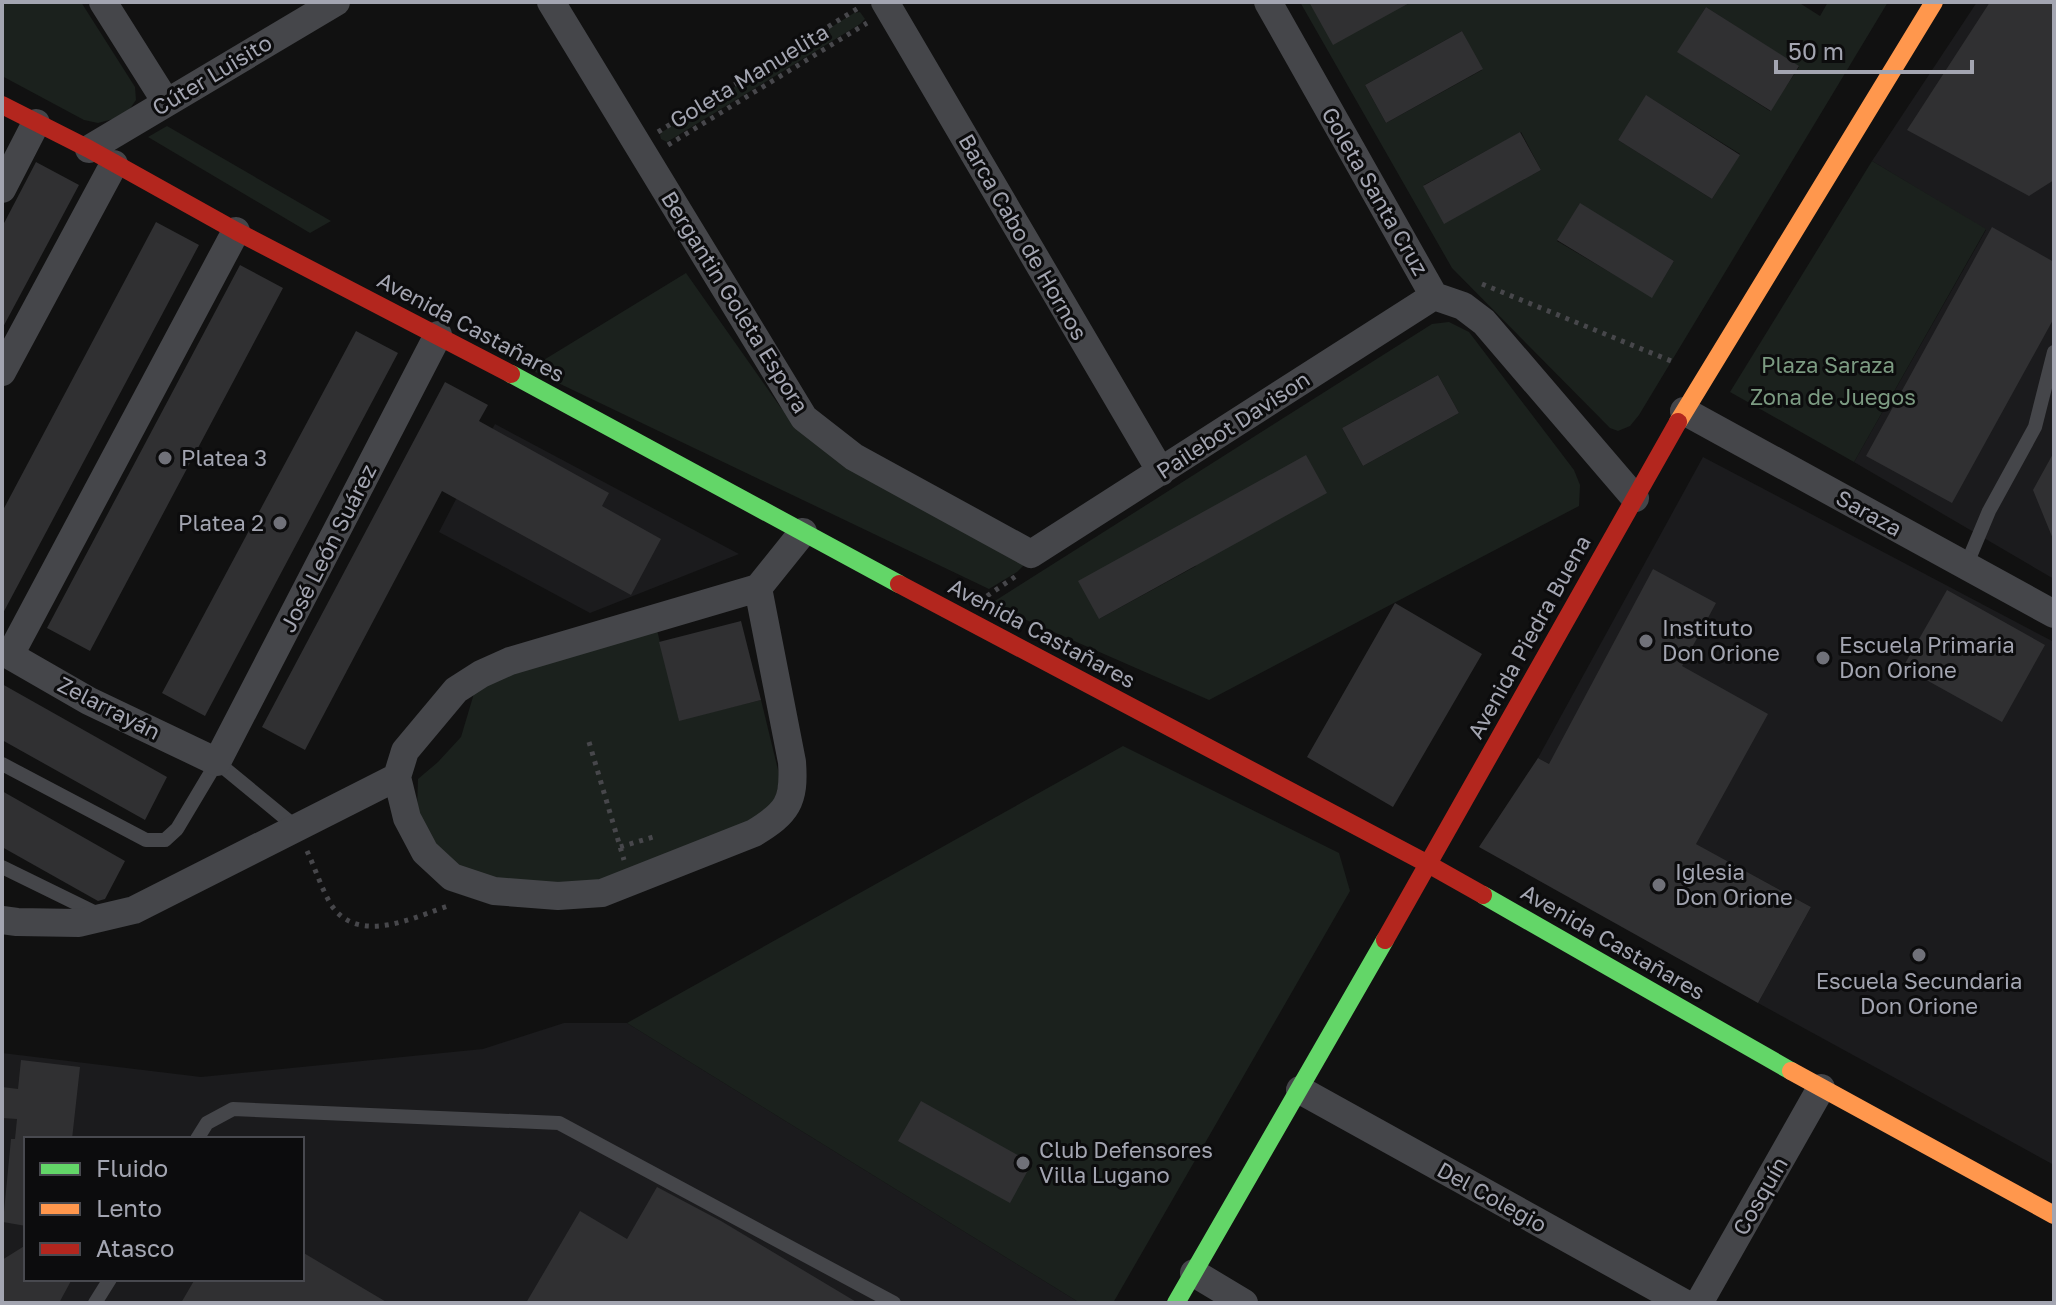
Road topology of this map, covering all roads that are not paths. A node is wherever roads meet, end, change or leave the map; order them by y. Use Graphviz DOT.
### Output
graph roads {
  1 [pos="103,2"];
  2 [pos="336,2"];
  3 [pos="551,2"];
  4 [pos="1268,2"];
  5 [pos="1934,2"];
  6 [pos="880,5"];
  7 [pos="166,102"];
  8 [pos="2,105"];
  9 [pos="36,123"];
  10 [pos="89,149"];
  11 [pos="114,164"];
  12 [pos="2,189"];
  13 [pos="236,231"];
  14 [pos="1434,296"];
  15 [pos="438,335"];
  16 [pos="2054,352"];
  17 [pos="2,372"];
  18 [pos="1684,411"];
  19 [pos="1161,472"];
  20 [pos="1635,498"];
  21 [pos="803,532"];
  22 [pos="1031,554"];
  23 [pos="1966,566"];
  24 [pos="758,588"];
  25 [pos="2054,614"];
  26 [pos="6,653"];
  27 [pos="217,762"];
  28 [pos="2,764"];
  29 [pos="397,777"];
  30 [pos="297,828"];
  31 [pos="1428,864"];
  32 [pos="2,867"];
  33 [pos="103,917"];
  34 [pos="2,920"];
  35 [pos="1821,1088"];
  36 [pos="1300,1090"];
  37 [pos="198,1137"];
  38 [pos="2054,1215"];
  39 [pos="1194,1273"];
  40 [pos="109,1281"];
  41 [pos="95,1303"];
  42 [pos="894,1303"];
  43 [pos="1176,1303"];
  44 [pos="1244,1303"];
  45 [pos="1684,1303"];
  46 [pos="1699,1303"];
  1 -- 7 [label="street"];
  2 -- 7 [label="street, Cúter Luisito"];
  3 -- 22 [label="street, Bergantin Goleta Espora"];
  4 -- 14 [label="street, Goleta Santa Cruz"];
  5 -- 18 [label="street, Avenida Piedra Buena"];
  6 -- 19 [label="street, Barca Cabo de Hornos"];
  7 -- 10 [label="street, Cúter Luisito"];
  8 -- 9 [label="street, Avenida Castañares"];
  9 -- 10 [label="street, Avenida Castañares"];
  9 -- 12 [label="street"];
  10 -- 11 [label="street, Avenida Castañares"];
  11 -- 13 [label="street, Avenida Castañares"];
  11 -- 17 [label="street"];
  13 -- 15 [label="street, Avenida Castañares"];
  13 -- 26 [label="street"];
  14 -- 19 [label="street, Pailebot Davison"];
  14 -- 20 [label="street, Goleta Santa Cruz"];
  15 -- 21 [label="street, Avenida Castañares"];
  15 -- 27 [label="street, José León Suárez"];
  16 -- 23 [label="lane"];
  18 -- 20 [label="street, Avenida Piedra Buena"];
  18 -- 23 [label="street, Saraza"];
  19 -- 22 [label="street, Pailebot Davison"];
  20 -- 31 [label="street, Avenida Piedra Buena"];
  21 -- 24 [label="street"];
  21 -- 31 [label="street, Avenida Castañares"];
  23 -- 25 [label="street, Saraza"];
  24 -- 29 [label="street"];
  24 -- 29 [label="street"];
  26 -- 27 [label="street, Zelarrayán"];
  27 -- 28 [label="lane"];
  27 -- 30 [label="lane"];
  29 -- 30 [label="street"];
  30 -- 33 [label="street"];
  31 -- 35 [label="street, Avenida Castañares"];
  31 -- 36 [label="street, Avenida Piedra Buena"];
  32 -- 33 [label="lane"];
  33 -- 34 [label="street"];
  35 -- 38 [label="street, Avenida Castañares"];
  35 -- 46 [label="street, Cosquín"];
  36 -- 39 [label="street, Avenida Piedra Buena"];
  36 -- 45 [label="street, Del Colegio"];
  37 -- 42 [label="lane"];
  39 -- 43 [label="street, Avenida Piedra Buena"];
  39 -- 44 [label="street"];
  40 -- 41 [label="lane"];
}
